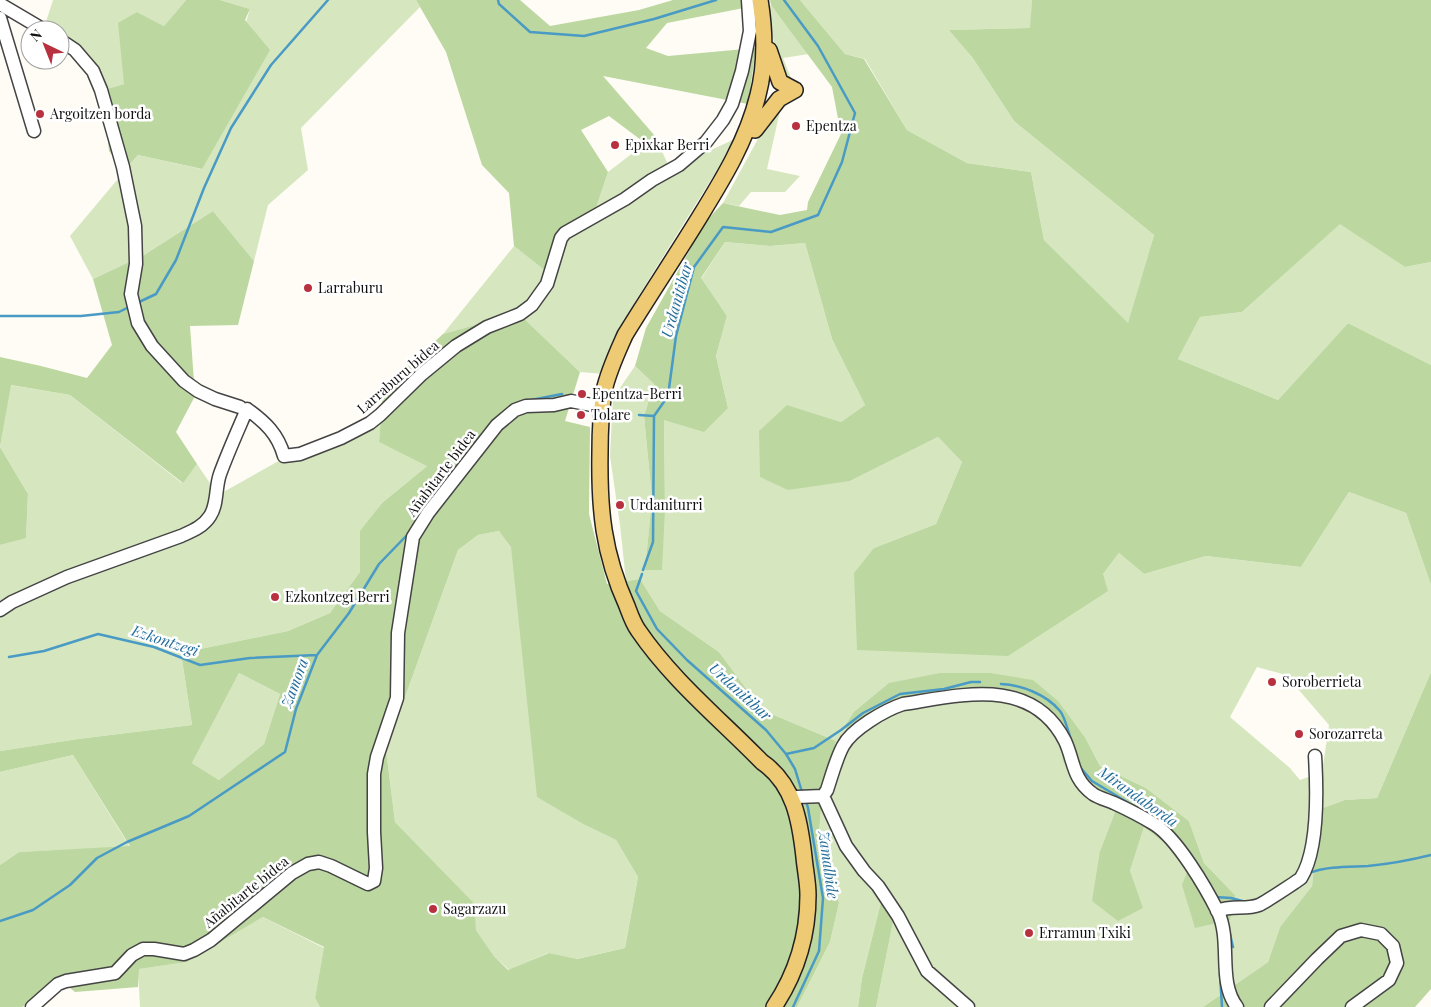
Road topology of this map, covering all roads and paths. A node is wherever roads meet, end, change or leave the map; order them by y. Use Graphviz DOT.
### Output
graph roads {
  1 [pos="748,0"];
  2 [pos="760,0"];
  3 [pos="0,4"];
  4 [pos="756,17"];
  5 [pos="0,18"];
  6 [pos="27,20"];
  7 [pos="70,47"];
  8 [pos="766,52"];
  9 [pos="767,92"];
  10 [pos="755,130"];
  11 [pos="34,131"];
  12 [pos="728,169"];
  13 [pos="240,407"];
  14 [pos="602,407"];
  15 [pos="0,610"];
  16 [pos="1315,756"];
  17 [pos="820,796"];
  18 [pos="795,802"];
  19 [pos="1217,911"];
  20 [pos="32,1007"];
  21 [pos="774,1007"];
  22 [pos="968,1007"];
  23 [pos="1237,1007"];
  24 [pos="1271,1007"];
  25 [pos="1352,1007"];
  1 -- 4 [label="street, Larraburu bidea"];
  2 -- 4 [label="main road"];
  3 -- 6 [label="street"];
  4 -- 8 [label="main road"];
  4 -- 15 [label="street, Larraburu bidea"];
  5 -- 11 [label="street"];
  7 -- 13 [label="street"];
  8 -- 9 [label="main road"];
  8 -- 10 [label="main road"];
  9 -- 10 [label="main road"];
  9 -- 12 [label="main road"];
  10 -- 12 [label="main road"];
  12 -- 14 [label="main road"];
  14 -- 18 [label="main road"];
  14 -- 20 [label="street, Añabitarte bidea"];
  16 -- 19 [label="street"];
  17 -- 18 [label="street"];
  17 -- 19 [label="street"];
  17 -- 22 [label="street"];
  18 -- 21 [label="main road"];
  19 -- 23 [label="street"];
  24 -- 25 [label="street"];
}
